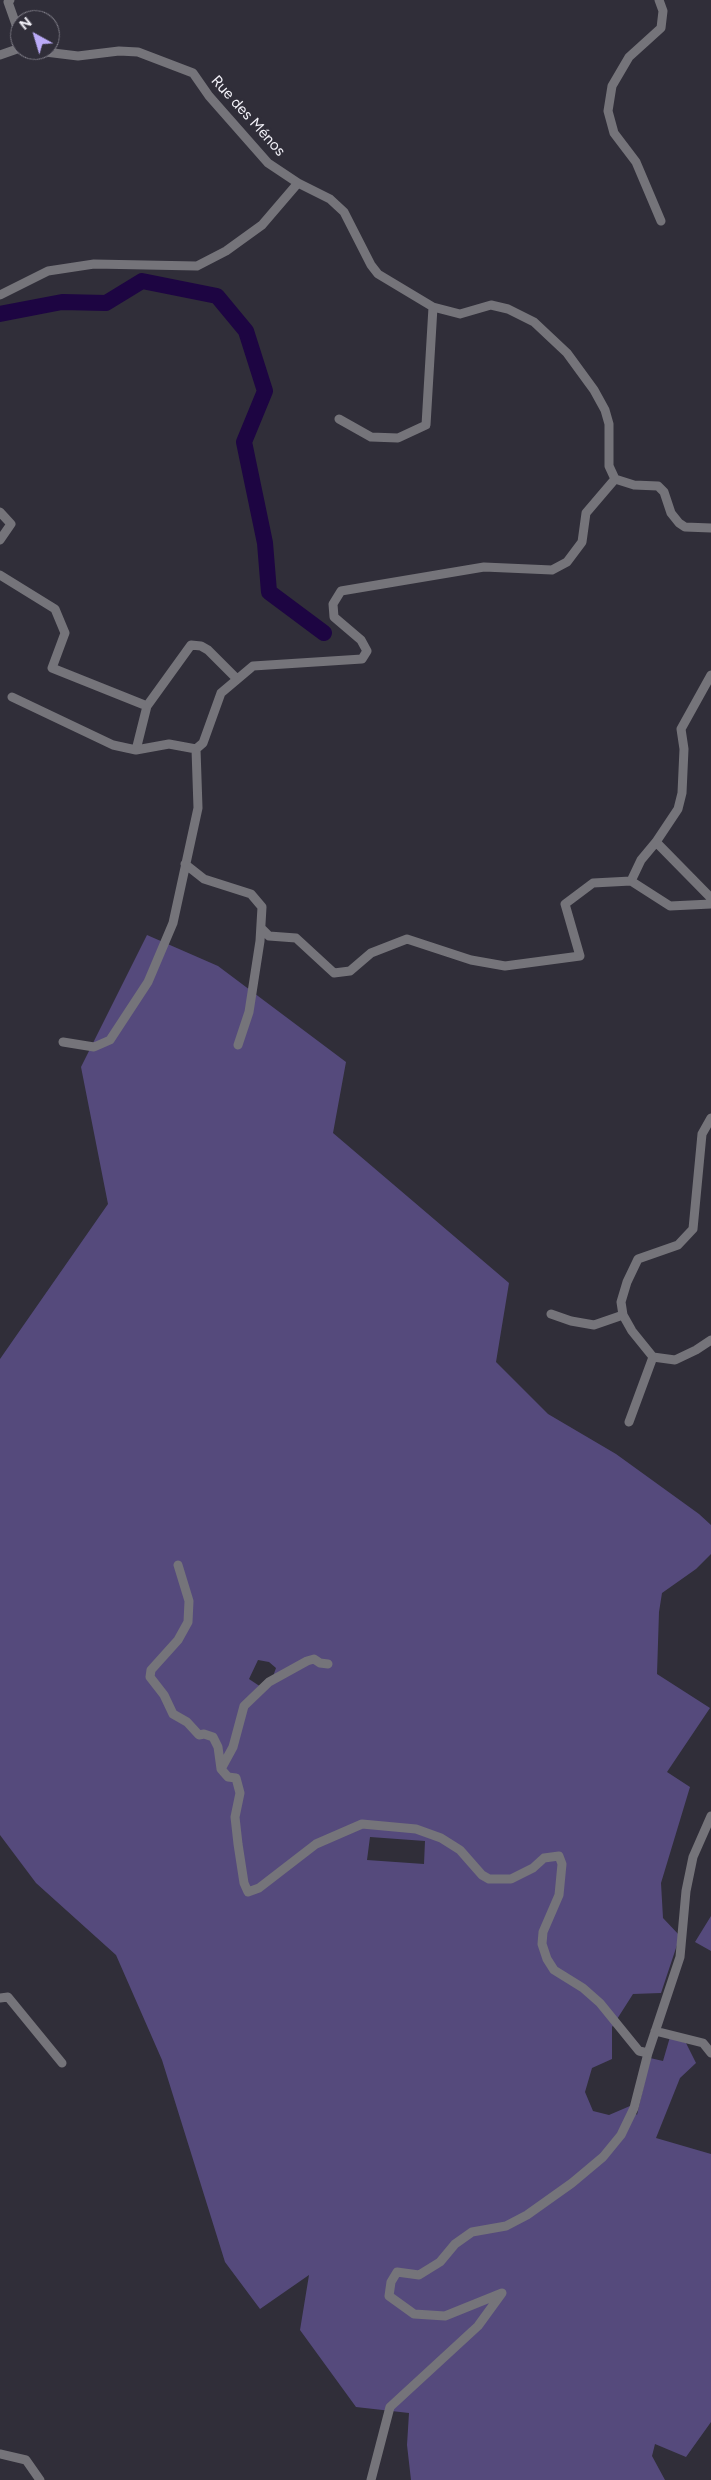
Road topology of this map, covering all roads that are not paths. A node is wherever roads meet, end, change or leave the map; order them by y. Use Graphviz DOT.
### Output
graph roads {
  1 [pos="659,0"];
  2 [pos="60,54"];
  3 [pos="298,183"];
  4 [pos="661,221"];
  5 [pos="0,295"];
  6 [pos="433,307"];
  7 [pos="339,419"];
  8 [pos="615,479"];
  9 [pos="0,512"];
  10 [pos="711,528"];
  11 [pos="0,540"];
  12 [pos="0,575"];
  13 [pos="711,675"];
  14 [pos="237,679"];
  15 [pos="12,697"];
  16 [pos="147,706"];
  17 [pos="196,749"];
  18 [pos="136,750"];
  19 [pos="656,842"];
  20 [pos="185,864"];
  21 [pos="631,881"];
  22 [pos="711,898"];
  23 [pos="711,904"];
  24 [pos="261,928"];
  25 [pos="63,1042"];
  26 [pos="238,1045"];
  27 [pos="711,1118"];
  28 [pos="551,1314"];
  29 [pos="623,1315"];
  30 [pos="711,1340"];
  31 [pos="653,1357"];
  32 [pos="629,1422"];
  33 [pos="178,1565"];
  34 [pos="328,1664"];
  35 [pos="221,1770"];
  36 [pos="711,1816"];
  37 [pos="0,1988"];
  38 [pos="4,1997"];
  39 [pos="655,2031"];
  40 [pos="648,2053"];
  41 [pos="711,2053"];
  42 [pos="62,2063"];
  43 [pos="0,2454"];
  44 [pos="40,2480"];
  45 [pos="371,2480"];
  1 -- 4 [label="street"];
  2 -- 3 [label="street, Rue des Ménos"];
  3 -- 5 [label="street"];
  3 -- 6 [label="street, Rue des Ménos"];
  6 -- 7 [label="street"];
  6 -- 8 [label="street, Rue des Ménos"];
  8 -- 10 [label="street"];
  8 -- 14 [label="street"];
  9 -- 11 [label="street"];
  12 -- 16 [label="street"];
  13 -- 19 [label="street"];
  14 -- 16 [label="street"];
  14 -- 17 [label="street"];
  15 -- 18 [label="street"];
  16 -- 18 [label="street"];
  17 -- 18 [label="street"];
  17 -- 20 [label="street"];
  19 -- 21 [label="street"];
  19 -- 22 [label="street"];
  20 -- 24 [label="street"];
  20 -- 25 [label="street"];
  21 -- 23 [label="street"];
  21 -- 24 [label="street"];
  24 -- 26 [label="street"];
  27 -- 29 [label="street"];
  28 -- 29 [label="street"];
  29 -- 31 [label="street"];
  30 -- 31 [label="street"];
  31 -- 32 [label="street"];
  33 -- 35 [label="street"];
  34 -- 35 [label="street"];
  35 -- 40 [label="street"];
  36 -- 39 [label="street"];
  37 -- 38 [label="street"];
  38 -- 42 [label="street"];
  39 -- 40 [label="street"];
  39 -- 41 [label="street"];
  40 -- 45 [label="street"];
  43 -- 44 [label="street"];
}
